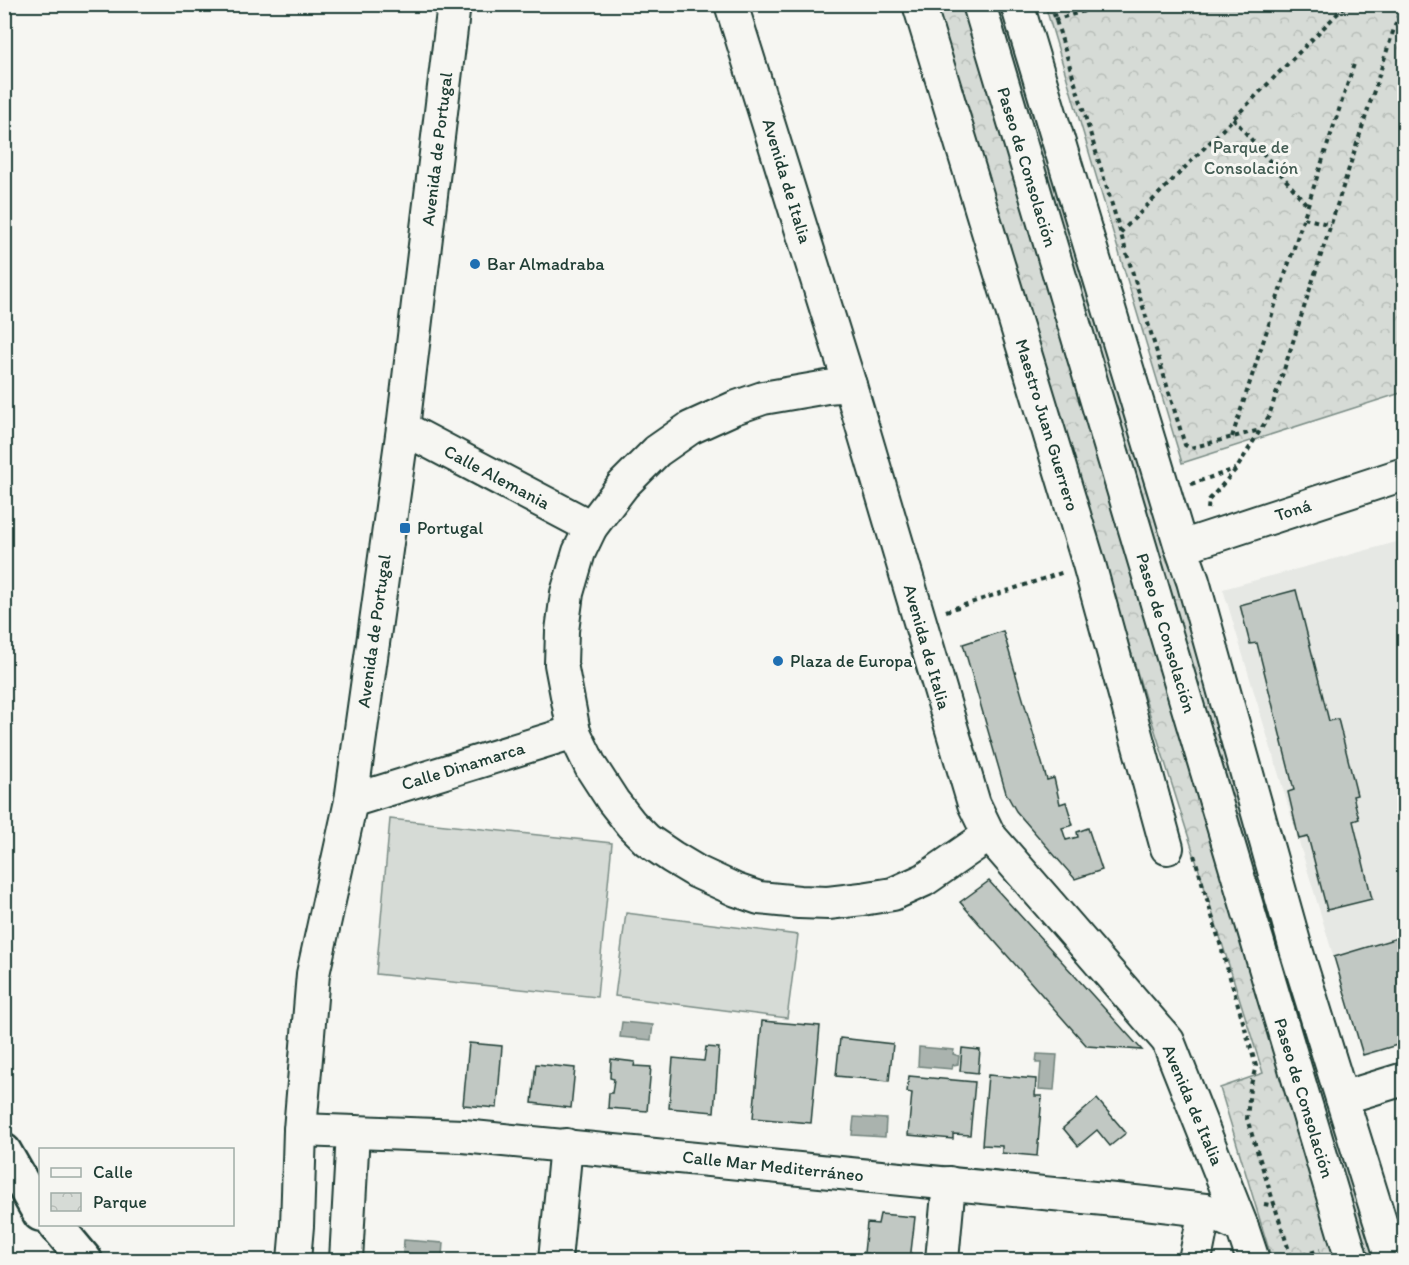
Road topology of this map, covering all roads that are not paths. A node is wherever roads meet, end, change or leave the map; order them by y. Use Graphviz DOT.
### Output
graph roads {
  1 [pos="454,4"];
  2 [pos="731,4"];
  3 [pos="919,4"];
  4 [pos="979,4"];
  5 [pos="1020,17"];
  6 [pos="850,385"];
  7 [pos="402,428"];
  8 [pos="1404,474"];
  9 [pos="591,527"];
  10 [pos="1181,547"];
  11 [pos="574,732"];
  12 [pos="351,801"];
  13 [pos="989,835"];
  14 [pos="1180,848"];
  15 [pos="1404,1079"];
  16 [pos="1342,1098"];
  17 [pos="353,1132"];
  18 [pos="300,1139"];
  19 [pos="566,1145"];
  20 [pos="4,1151"];
  21 [pos="949,1183"];
  22 [pos="39,1208"];
  23 [pos="1205,1210"];
  24 [pos="48,1226"];
  25 [pos="54,1226"];
  26 [pos="1242,1227"];
  27 [pos="1349,1251"];
  28 [pos="61,1260"];
  29 [pos="86,1260"];
  30 [pos="275,1260"];
  31 [pos="294,1260"];
  32 [pos="346,1260"];
  33 [pos="555,1260"];
  34 [pos="942,1260"];
  35 [pos="1195,1260"];
  36 [pos="1253,1260"];
  37 [pos="1392,1260"];
  1 -- 7 [label="street, Avenida de Portugal"];
  2 -- 6 [label="street, Avenida de Italia"];
  3 -- 14 [label="street, Maestro Juan Guerrero"];
  4 -- 27 [label="street, Paseo de Consolación"];
  5 -- 10 [label="street, Paseo de Consolación"];
  6 -- 9 [label="street"];
  6 -- 13 [label="street, Avenida de Italia"];
  7 -- 9 [label="street, Calle Alemania"];
  7 -- 12 [label="street, Avenida de Portugal"];
  8 -- 10 [label="street, Toná"];
  9 -- 11 [label="street"];
  10 -- 16 [label="street, Paseo de Consolación"];
  11 -- 12 [label="street, Calle Dinamarca"];
  11 -- 13 [label="street"];
  12 -- 18 [label="street, Avenida de Portugal"];
  13 -- 26 [label="street, Avenida de Italia"];
  15 -- 16 [label="street"];
  16 -- 37 [label="street, Paseo de Consolación"];
  17 -- 18 [label="street, Calle Mar Mediterráneo"];
  17 -- 19 [label="street, Calle Mar Mediterráneo"];
  17 -- 32 [label="street"];
  18 -- 30 [label="street, Avenida de Portugal"];
  18 -- 31 [label="street, Avenida de Portugal"];
  19 -- 21 [label="street, Calle Mar Mediterráneo"];
  19 -- 33 [label="street"];
  20 -- 22 [label="main road"];
  21 -- 23 [label="street, Calle Mar Mediterráneo"];
  21 -- 34 [label="street"];
  23 -- 26 [label="street, Calle Mar Mediterráneo"];
  23 -- 35 [label="street"];
  24 -- 28 [label="main road"];
  25 -- 29 [label="main road"];
  26 -- 36 [label="street, Avenida de Italia"];
}
